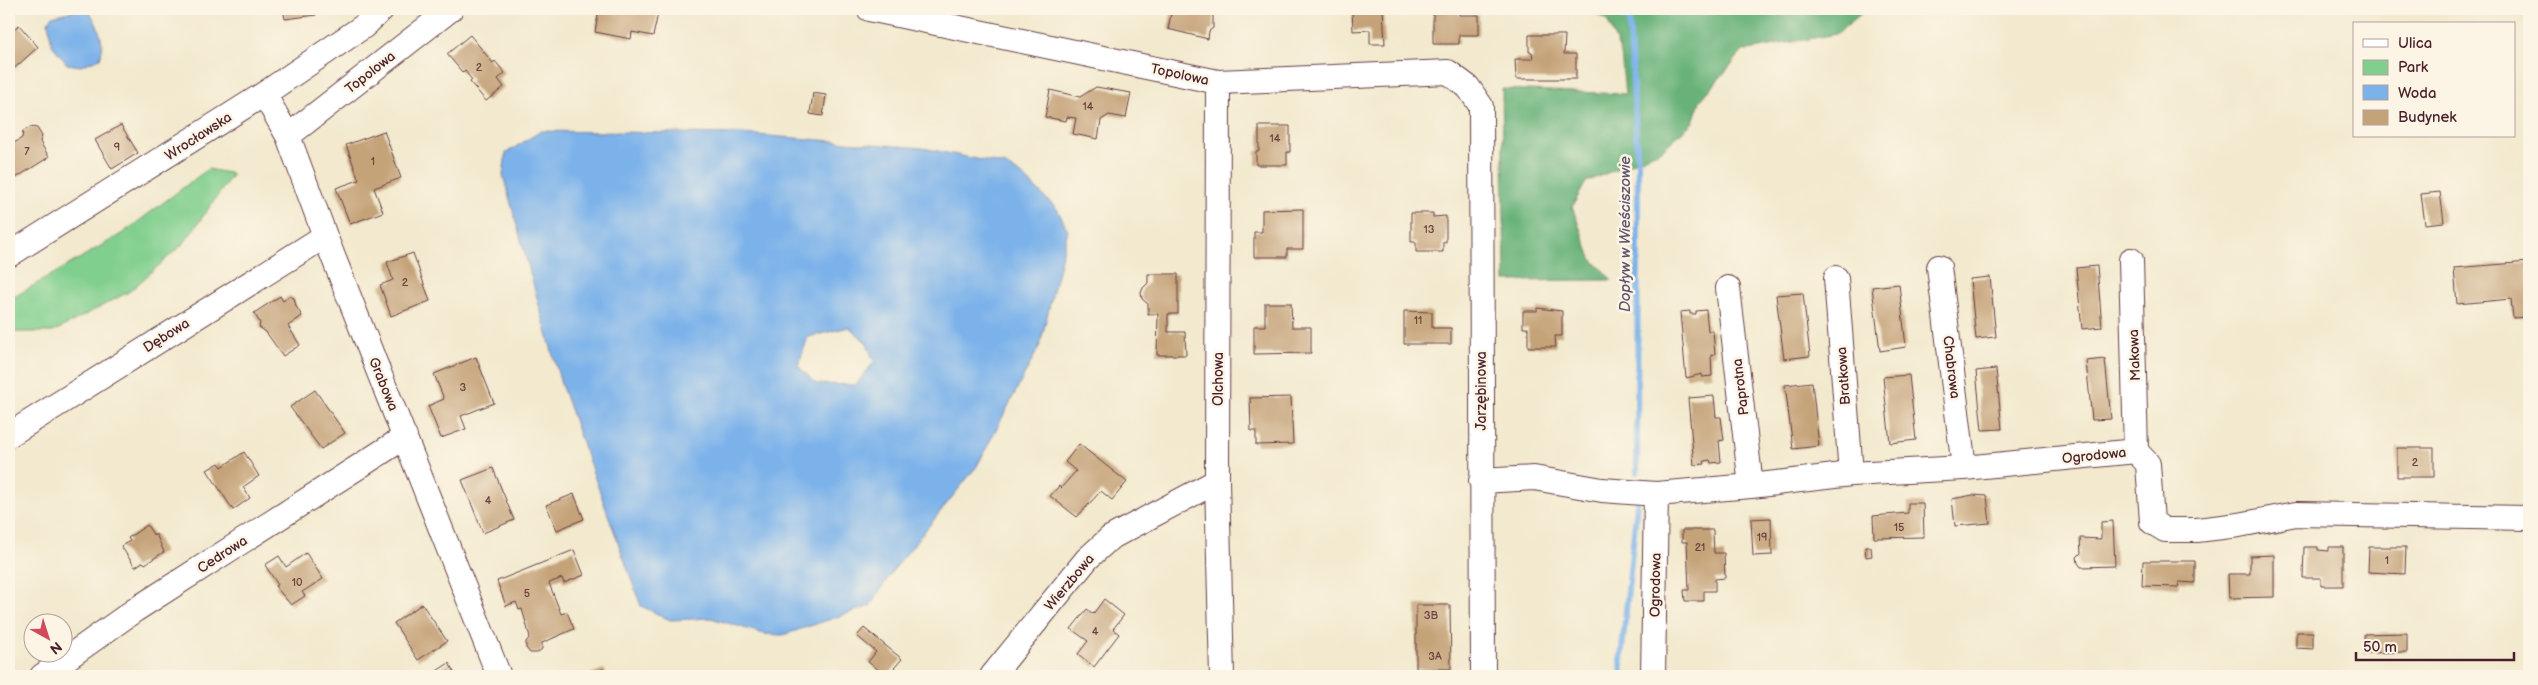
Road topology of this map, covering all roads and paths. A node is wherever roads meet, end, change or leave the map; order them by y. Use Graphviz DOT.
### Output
graph roads {
  1 [pos="382,9"];
  2 [pos="452,9"];
  3 [pos="869,9"];
  4 [pos="1218,82"];
  5 [pos="264,94"];
  6 [pos="1481,106"];
  7 [pos="288,136"];
  8 [pos="325,236"];
  9 [pos="9,255"];
  10 [pos="2131,260"];
  11 [pos="1939,267"];
  12 [pos="1836,278"];
  13 [pos="1728,288"];
  14 [pos="9,435"];
  15 [pos="405,437"];
  16 [pos="2136,451"];
  17 [pos="1964,468"];
  18 [pos="1851,474"];
  19 [pos="1217,481"];
  20 [pos="1481,481"];
  21 [pos="1752,486"];
  22 [pos="1656,494"];
  23 [pos="2529,518"];
  24 [pos="42,676"];
  25 [pos="499,676"];
  26 [pos="992,676"];
  27 [pos="1222,676"];
  28 [pos="1482,676"];
  29 [pos="1653,676"];
  1 -- 5 [label="street, Wrocławska"];
  2 -- 7 [label="street, Topolowa"];
  3 -- 4 [label="street, Topolowa"];
  4 -- 6 [label="street, Topolowa"];
  4 -- 19 [label="street, Olchowa"];
  5 -- 7 [label="street, Grabowa"];
  5 -- 9 [label="street, Wrocławska"];
  6 -- 20 [label="street, Jarzębinowa"];
  7 -- 8 [label="street, Grabowa"];
  8 -- 14 [label="street, Dębowa"];
  8 -- 15 [label="street, Grabowa"];
  10 -- 16 [label="street, Makowa"];
  11 -- 17 [label="street, Chabrowa"];
  12 -- 18 [label="street, Bratkowa"];
  13 -- 21 [label="street, Paprotna"];
  15 -- 24 [label="street, Cedrowa"];
  15 -- 25 [label="street, Grabowa"];
  16 -- 17 [label="street, Ogrodowa"];
  16 -- 23 [label="street, Ogrodowa"];
  17 -- 18 [label="street, Ogrodowa"];
  18 -- 21 [label="street, Ogrodowa"];
  19 -- 26 [label="street, Wierzbowa"];
  19 -- 27 [label="street, Olchowa"];
  20 -- 22 [label="street, Ogrodowa"];
  20 -- 28 [label="street, Jarzębinowa"];
  21 -- 22 [label="street, Ogrodowa"];
  22 -- 29 [label="street, Ogrodowa"];
}
